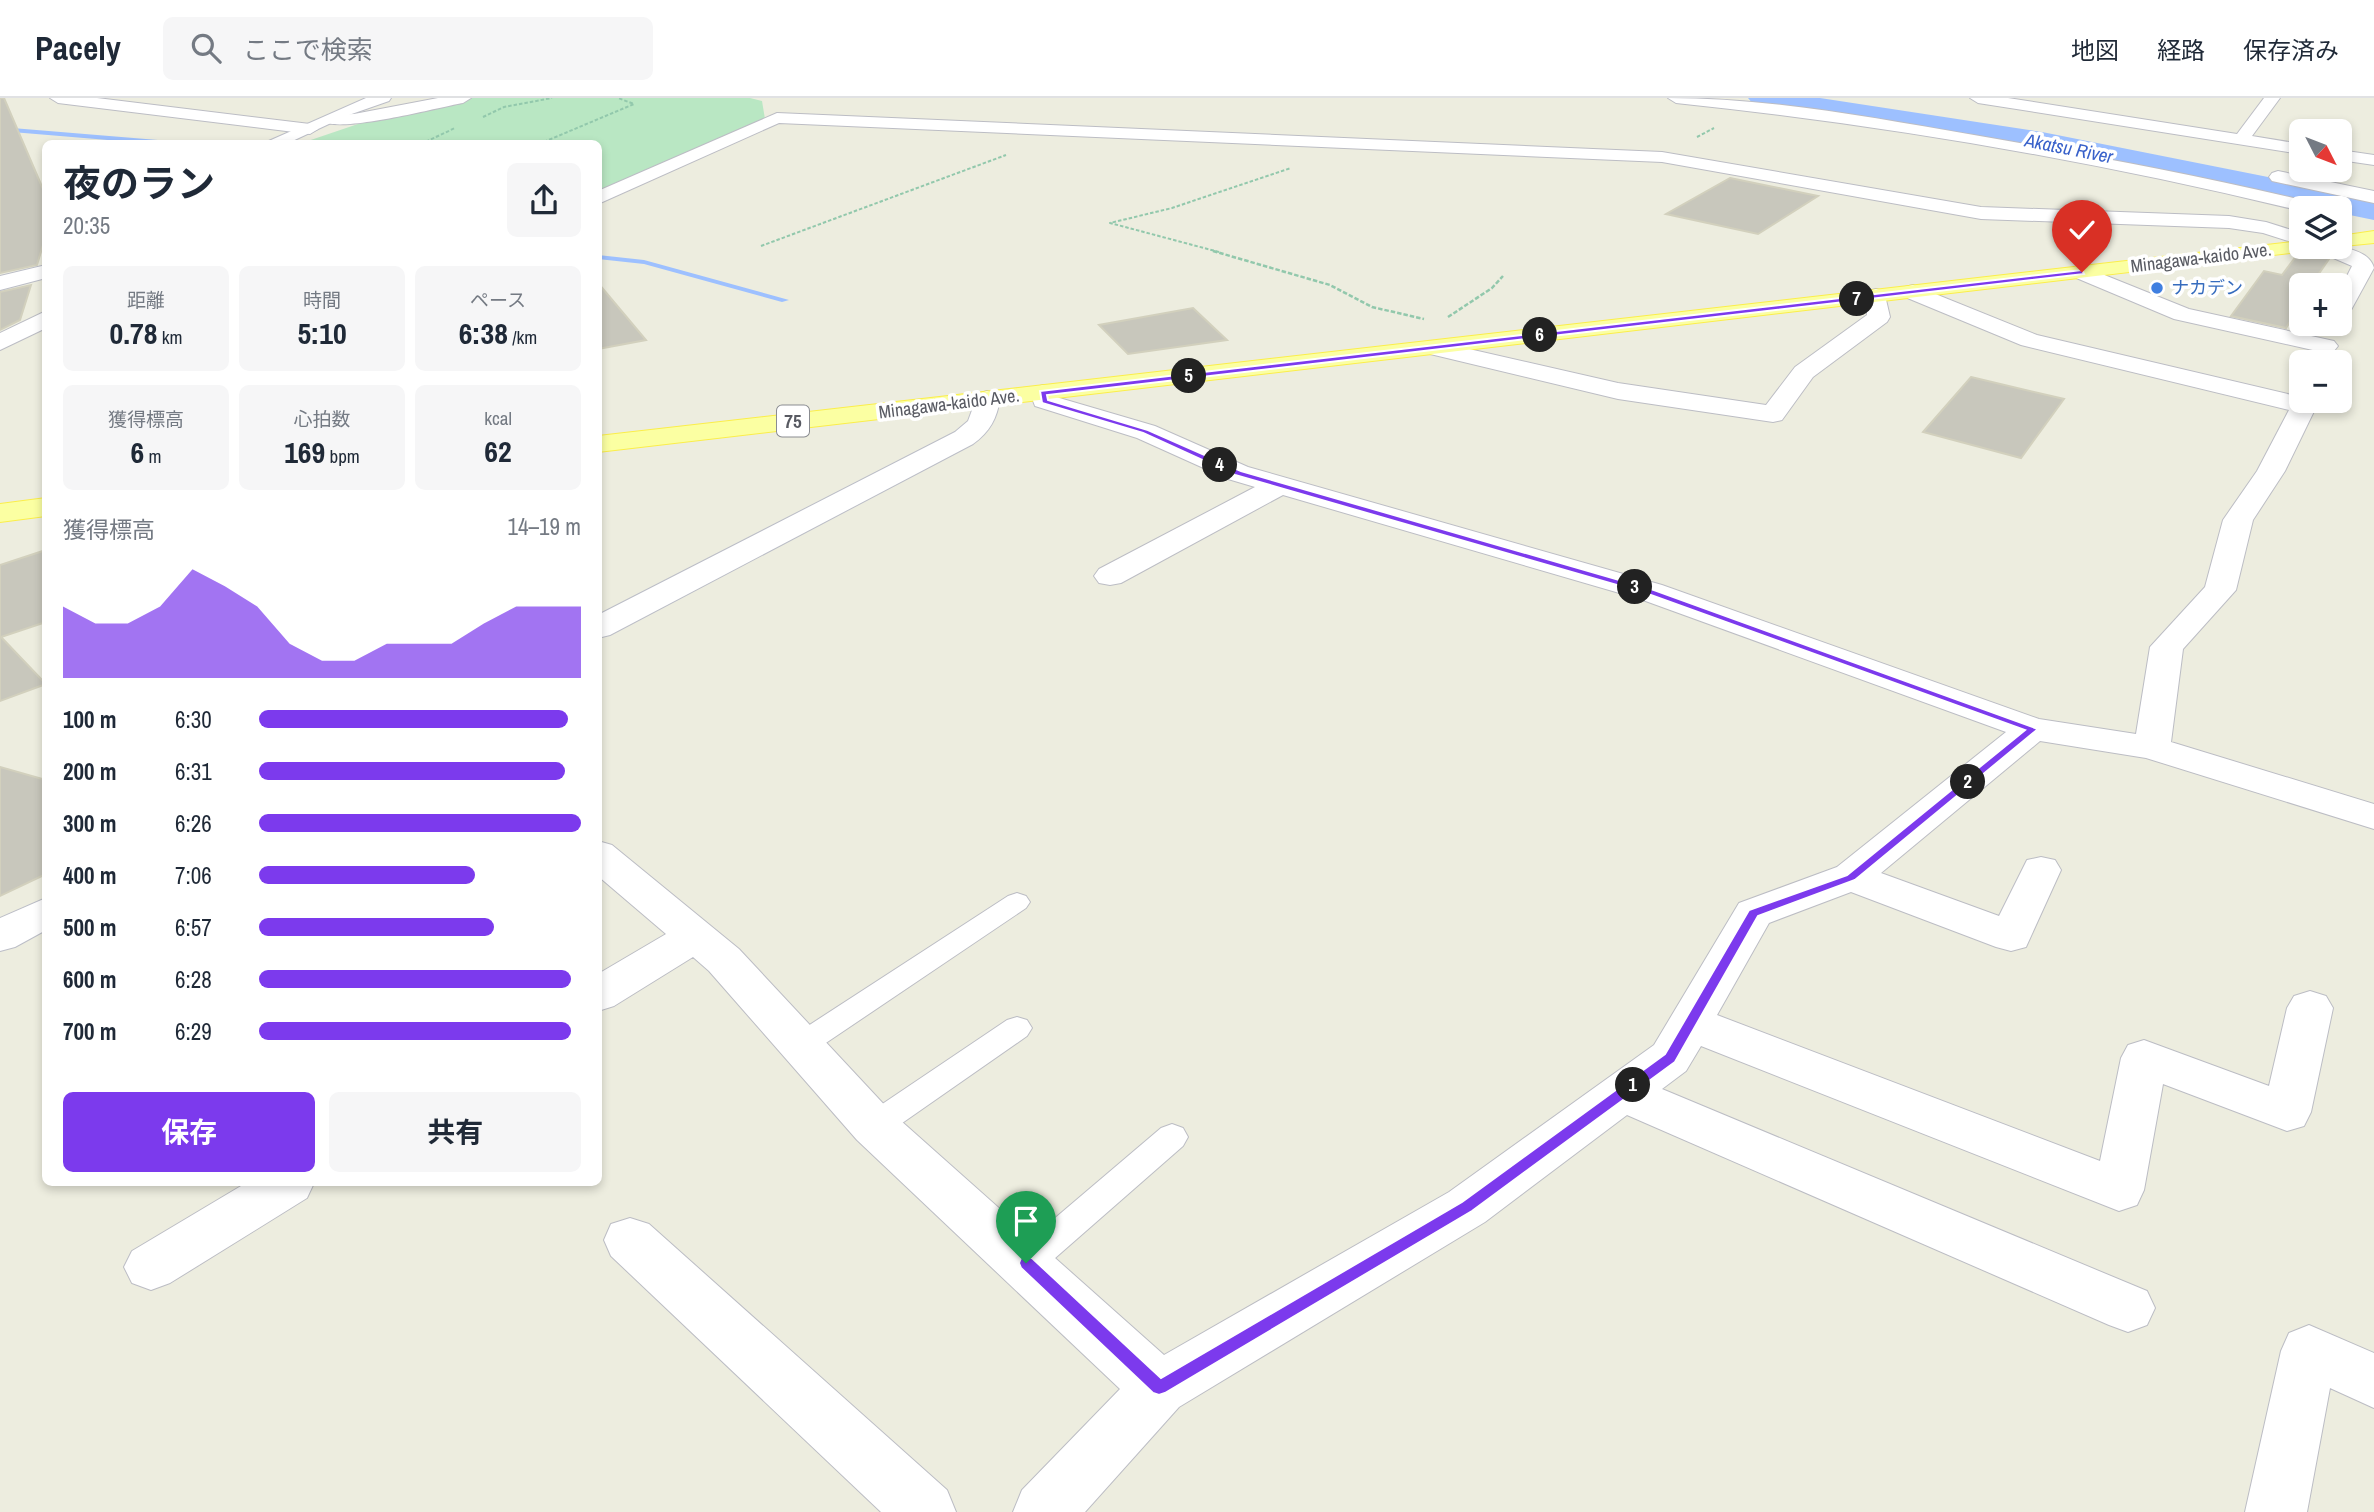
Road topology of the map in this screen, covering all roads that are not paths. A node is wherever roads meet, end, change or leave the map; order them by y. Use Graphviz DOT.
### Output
graph roads {
  1 [pos="58,98"];
  2 [pos="383,98"];
  3 [pos="463,98"];
  4 [pos="1676,98"];
  5 [pos="1978,98"];
  6 [pos="2272,98"];
  7 [pos="772,100"];
  8 [pos="1770,103"];
  9 [pos="777,118"];
  10 [pos="329,120"];
  11 [pos="310,129"];
  12 [pos="281,140"];
  13 [pos="2241,140"];
  14 [pos="2289,147"];
  15 [pos="2352,157"];
  16 [pos="2374,160"];
  17 [pos="2257,173"];
  18 [pos="602,196"];
  19 [pos="2374,197"];
  20 [pos="2289,203"];
  21 [pos="2370,227"];
  22 [pos="2289,235"];
  23 [pos="2352,236"];
  24 [pos="2289,248"];
  25 [pos="2352,257"];
  26 [pos="42,272"];
  27 [pos="2082,272"];
  28 [pos="0,283"];
  29 [pos="2352,288"];
  30 [pos="1913,292"];
  31 [pos="1875,296"];
  32 [pos="42,320"];
  33 [pos="0,343"];
  34 [pos="2327,344"];
  35 [pos="1434,348"];
  36 [pos="1043,393"];
  37 [pos="987,399"];
  38 [pos="2289,399"];
  39 [pos="2300,413"];
  40 [pos="602,444"];
  41 [pos="1280,485"];
  42 [pos="42,508"];
  43 [pos="0,513"];
  44 [pos="1110,576"];
  45 [pos="602,626"];
  46 [pos="2032,729"];
  47 [pos="2152,748"];
  48 [pos="2374,817"];
  49 [pos="602,857"];
  50 [pos="2041,870"];
  51 [pos="1851,877"];
  52 [pos="1017,902"];
  53 [pos="42,914"];
  54 [pos="0,936"];
  55 [pos="695,936"];
  56 [pos="602,993"];
  57 [pos="2310,1008"];
  58 [pos="1690,1023"];
  59 [pos="1017,1028"];
  60 [pos="800,1045"];
  61 [pos="1623,1093"];
  62 [pos="874,1126"];
  63 [pos="1172,1137"];
  64 [pos="284,1186"];
  65 [pos="630,1240"];
  66 [pos="1026,1263"];
  67 [pos="151,1267"];
  68 [pos="2127,1308"];
  69 [pos="2374,1381"];
  70 [pos="1159,1388"];
  71 [pos="925,1512"];
  72 [pos="1044,1512"];
  73 [pos="2276,1512"];
  1 -- 11 [label="street"];
  2 -- 10 [label="street"];
  3 -- 10 [label="street"];
  4 -- 8 [label="street"];
  5 -- 13 [label="street"];
  6 -- 13 [label="street"];
  7 -- 9 [label="street"];
  8 -- 20 [label="street"];
  9 -- 18 [label="street"];
  9 -- 22 [label="street"];
  10 -- 11 [label="street"];
  11 -- 12 [label="street"];
  13 -- 14 [label="street"];
  15 -- 16 [label="street"];
  17 -- 19 [label="street"];
  21 -- 23 [label="main road"];
  24 -- 27 [label="main road, Minagawa-kaido Ave. / 75"];
  25 -- 29 [label="street"];
  26 -- 28 [label="street"];
  27 -- 30 [label="main road, Minagawa-kaido Ave. / 75"];
  27 -- 34 [label="street"];
  30 -- 31 [label="main road, Minagawa-kaido Ave. / 75"];
  30 -- 38 [label="street"];
  31 -- 35 [label="main road, Minagawa-kaido Ave. / 75"];
  31 -- 35 [label="street"];
  32 -- 33 [label="street"];
  35 -- 36 [label="main road, Minagawa-kaido Ave. / 75"];
  36 -- 37 [label="main road, Minagawa-kaido Ave. / 75"];
  36 -- 41 [label="street"];
  37 -- 40 [label="main road, Minagawa-kaido Ave. / 75"];
  37 -- 45 [label="street"];
  39 -- 47 [label="street"];
  41 -- 44 [label="street"];
  41 -- 46 [label="street"];
  42 -- 43 [label="main road"];
  46 -- 47 [label="street"];
  46 -- 51 [label="street"];
  47 -- 48 [label="street"];
  49 -- 55 [label="street"];
  50 -- 51 [label="street"];
  51 -- 58 [label="street"];
  52 -- 60 [label="lane"];
  53 -- 54 [label="street"];
  55 -- 56 [label="street"];
  55 -- 60 [label="street"];
  57 -- 58 [label="street"];
  58 -- 61 [label="street"];
  59 -- 62 [label="lane"];
  60 -- 62 [label="street"];
  61 -- 68 [label="street"];
  61 -- 70 [label="street"];
  62 -- 66 [label="street"];
  63 -- 66 [label="lane"];
  64 -- 67 [label="street"];
  65 -- 71 [label="street"];
  66 -- 70 [label="street"];
  69 -- 73 [label="street"];
  70 -- 72 [label="street"];
}
